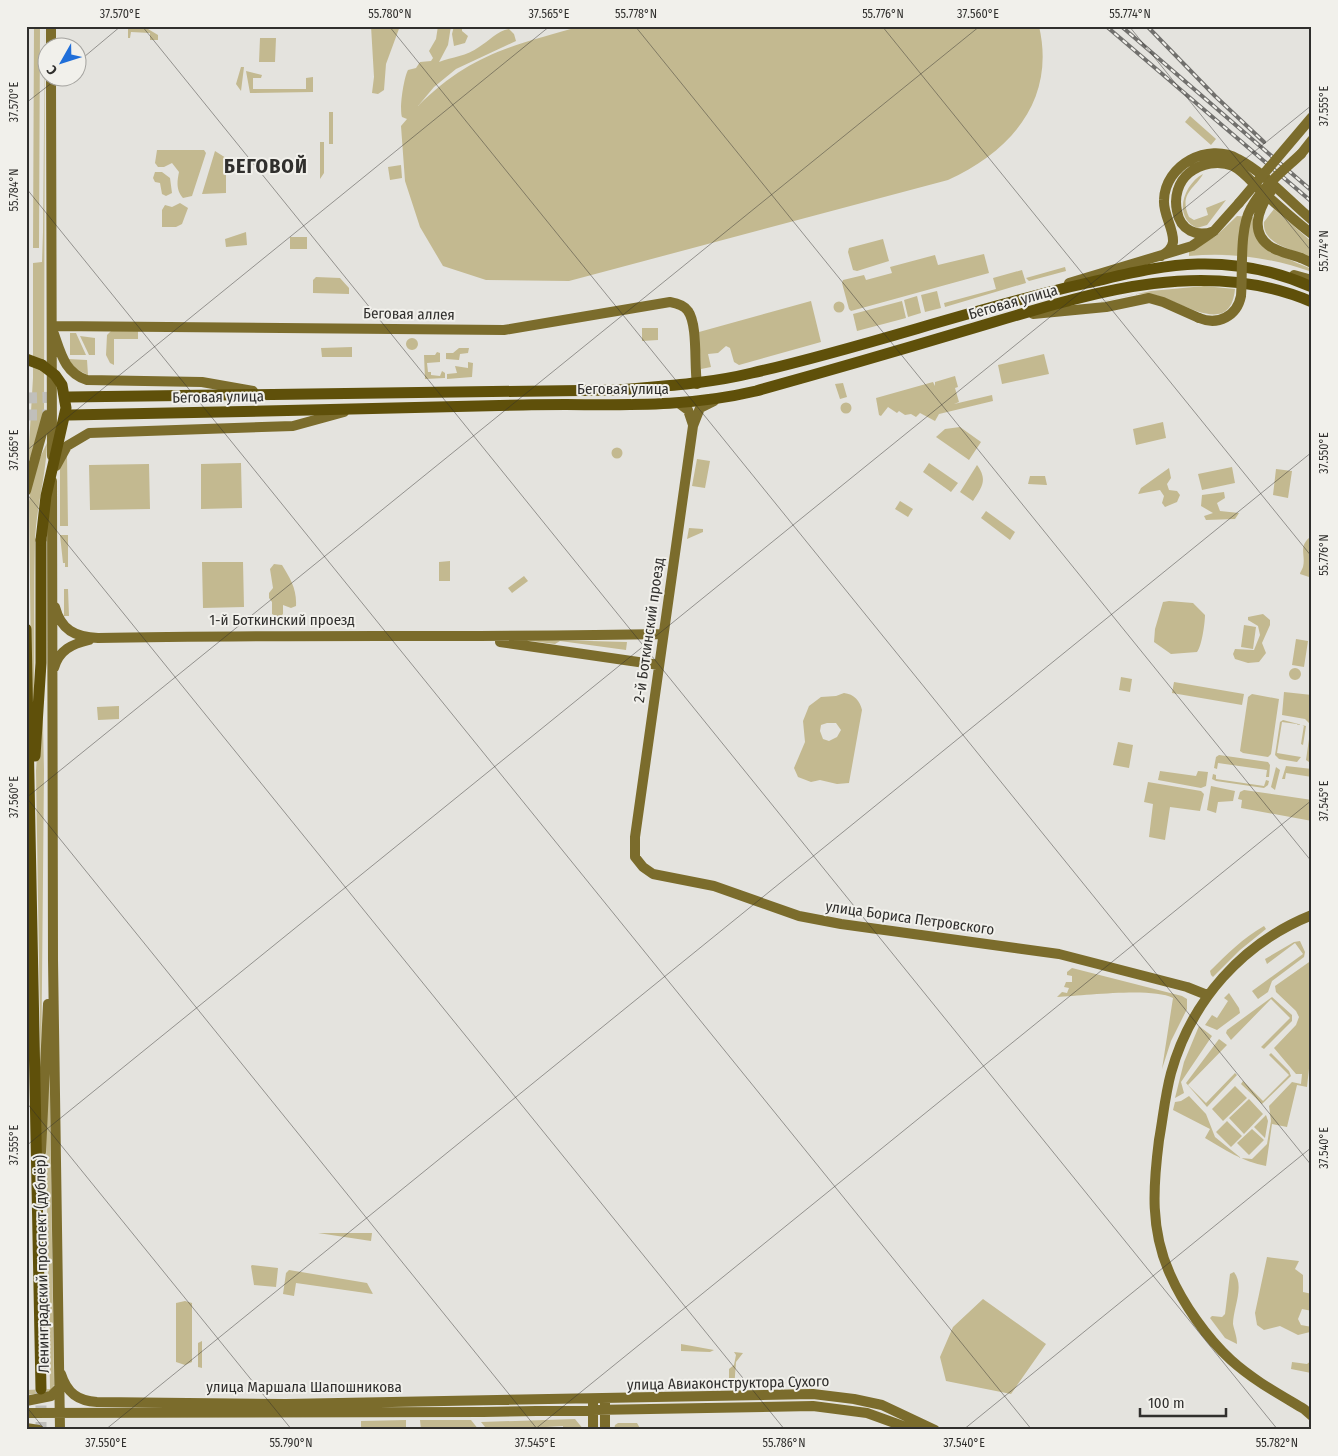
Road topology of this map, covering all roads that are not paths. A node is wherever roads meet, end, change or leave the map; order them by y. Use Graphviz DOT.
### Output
graph roads {
  1 [pos="51,88"];
  2 [pos="1312,117"];
  3 [pos="1312,140"];
  4 [pos="1300,154"];
  5 [pos="1312,220"];
  6 [pos="1214,230"];
  7 [pos="1312,234"];
  8 [pos="1161,256"];
  9 [pos="1312,263"];
  10 [pos="1248,268"];
  11 [pos="1312,280"];
  12 [pos="1312,287"];
  13 [pos="1289,293"];
  14 [pos="1030,296"];
  15 [pos="1312,302"];
  16 [pos="1312,308"];
  17 [pos="1016,316"];
  18 [pos="52,326"];
  19 [pos="26,359"];
  20 [pos="26,364"];
  21 [pos="42,366"];
  22 [pos="52,375"];
  23 [pos="697,384"];
  24 [pos="300,395"];
  25 [pos="69,397"];
  26 [pos="717,400"];
  27 [pos="680,404"];
  28 [pos="351,410"];
  29 [pos="69,415"];
  30 [pos="693,426"];
  31 [pos="52,484"];
  32 [pos="26,491"];
  33 [pos="52,596"];
  34 [pos="26,629"];
  35 [pos="663,634"];
  36 [pos="466,637"];
  37 [pos="98,638"];
  38 [pos="41,663"];
  39 [pos="658,665"];
  40 [pos="51,681"];
  41 [pos="51,756"];
  42 [pos="29,825"];
  43 [pos="635,838"];
  44 [pos="1312,915"];
  45 [pos="53,960"];
  46 [pos="1208,995"];
  47 [pos="36,1208"];
  48 [pos="59,1358"];
  49 [pos="59,1388"];
  50 [pos="41,1390"];
  51 [pos="26,1401"];
  52 [pos="576,1404"];
  53 [pos="593,1404"];
  54 [pos="605,1404"];
  55 [pos="26,1414"];
  56 [pos="59,1414"];
  57 [pos="1311,1415"];
  58 [pos="60,1430"];
  59 [pos="594,1430"];
  60 [pos="605,1430"];
  61 [pos="914,1430"];
  62 [pos="935,1430"];
  1 -- 18 [label="street, Ленинградский проспект (дублёр)"];
  2 -- 6 [label="street, bridge"];
  3 -- 4 [label="street"];
  4 -- 9 [label="street, bridge"];
  4 -- 17 [label="street, bridge"];
  5 -- 8 [label="street"];
  6 -- 7 [label="street"];
  6 -- 8 [label="street"];
  8 -- 14 [label="street"];
  10 -- 11 [label="street"];
  10 -- 12 [label="main road, Беговая улица"];
  10 -- 14 [label="main road, Беговая улица"];
  13 -- 15 [label="main road, Беговая улица"];
  13 -- 16 [label="street"];
  13 -- 17 [label="main road, Беговая улица"];
  14 -- 23 [label="main road, Беговая улица"];
  17 -- 26 [label="main road, Беговая улица"];
  18 -- 22 [label="street, Ленинградский проспект (дублёр)"];
  18 -- 23 [label="street, Беговая аллея"];
  18 -- 24 [label="street, Беговая улица"];
  19 -- 21 [label="main road"];
  20 -- 21 [label="street"];
  21 -- 38 [label="main road, bridge"];
  22 -- 31 [label="street, Ленинградский проспект (дублёр)"];
  22 -- 32 [label="street"];
  23 -- 24 [label="main road, Беговая улица"];
  24 -- 25 [label="main road, Беговая улица"];
  26 -- 27 [label="main road, Беговая улица"];
  26 -- 30 [label="street, 2-й Боткинский проезд"];
  27 -- 28 [label="main road, Беговая улица"];
  27 -- 30 [label="street"];
  28 -- 29 [label="main road, Беговая улица"];
  28 -- 31 [label="street"];
  30 -- 35 [label="street, 2-й Боткинский проезд"];
  31 -- 33 [label="street, Ленинградский проспект (дублёр)"];
  33 -- 37 [label="street, 1-й Боткинский проезд"];
  33 -- 40 [label="street, Ленинградский проспект (дублёр)"];
  34 -- 42 [label="main road"];
  35 -- 36 [label="street, 1-й Боткинский проезд"];
  35 -- 39 [label="street, 2-й Боткинский проезд"];
  36 -- 37 [label="street, 1-й Боткинский проезд"];
  36 -- 39 [label="street, 1-й Боткинский проезд"];
  37 -- 40 [label="street, 1-й Боткинский проезд"];
  38 -- 41 [label="street"];
  38 -- 42 [label="main road"];
  39 -- 43 [label="street, 2-й Боткинский проезд"];
  40 -- 41 [label="street, Ленинградский проспект (дублёр)"];
  41 -- 45 [label="street, Ленинградский проспект (дублёр)"];
  42 -- 47 [label="main road"];
  43 -- 46 [label="street, улица Бориса Петровского"];
  44 -- 46 [label="street"];
  45 -- 47 [label="street"];
  45 -- 48 [label="street, Ленинградский проспект (дублёр)"];
  46 -- 57 [label="street"];
  47 -- 50 [label="main road"];
  48 -- 49 [label="street, Ленинградский проспект (дублёр)"];
  48 -- 52 [label="street, улица Маршала Шапошникова"];
  49 -- 51 [label="street"];
  49 -- 56 [label="street, Ленинградский проспект (дублёр)"];
  52 -- 53 [label="street, улица Авиаконструктора Сухого"];
  52 -- 56 [label="street, улица Маршала Шапошникова"];
  53 -- 54 [label="street, улица Авиаконструктора Сухого"];
  53 -- 59 [label="street"];
  54 -- 60 [label="street"];
  54 -- 61 [label="street, улица Авиаконструктора Сухого"];
  54 -- 62 [label="street, улица Авиаконструктора Сухого"];
  55 -- 56 [label="street, улица Маршала Шапошникова"];
  56 -- 58 [label="street, Ленинградский проспект (дублёр)"];
}
